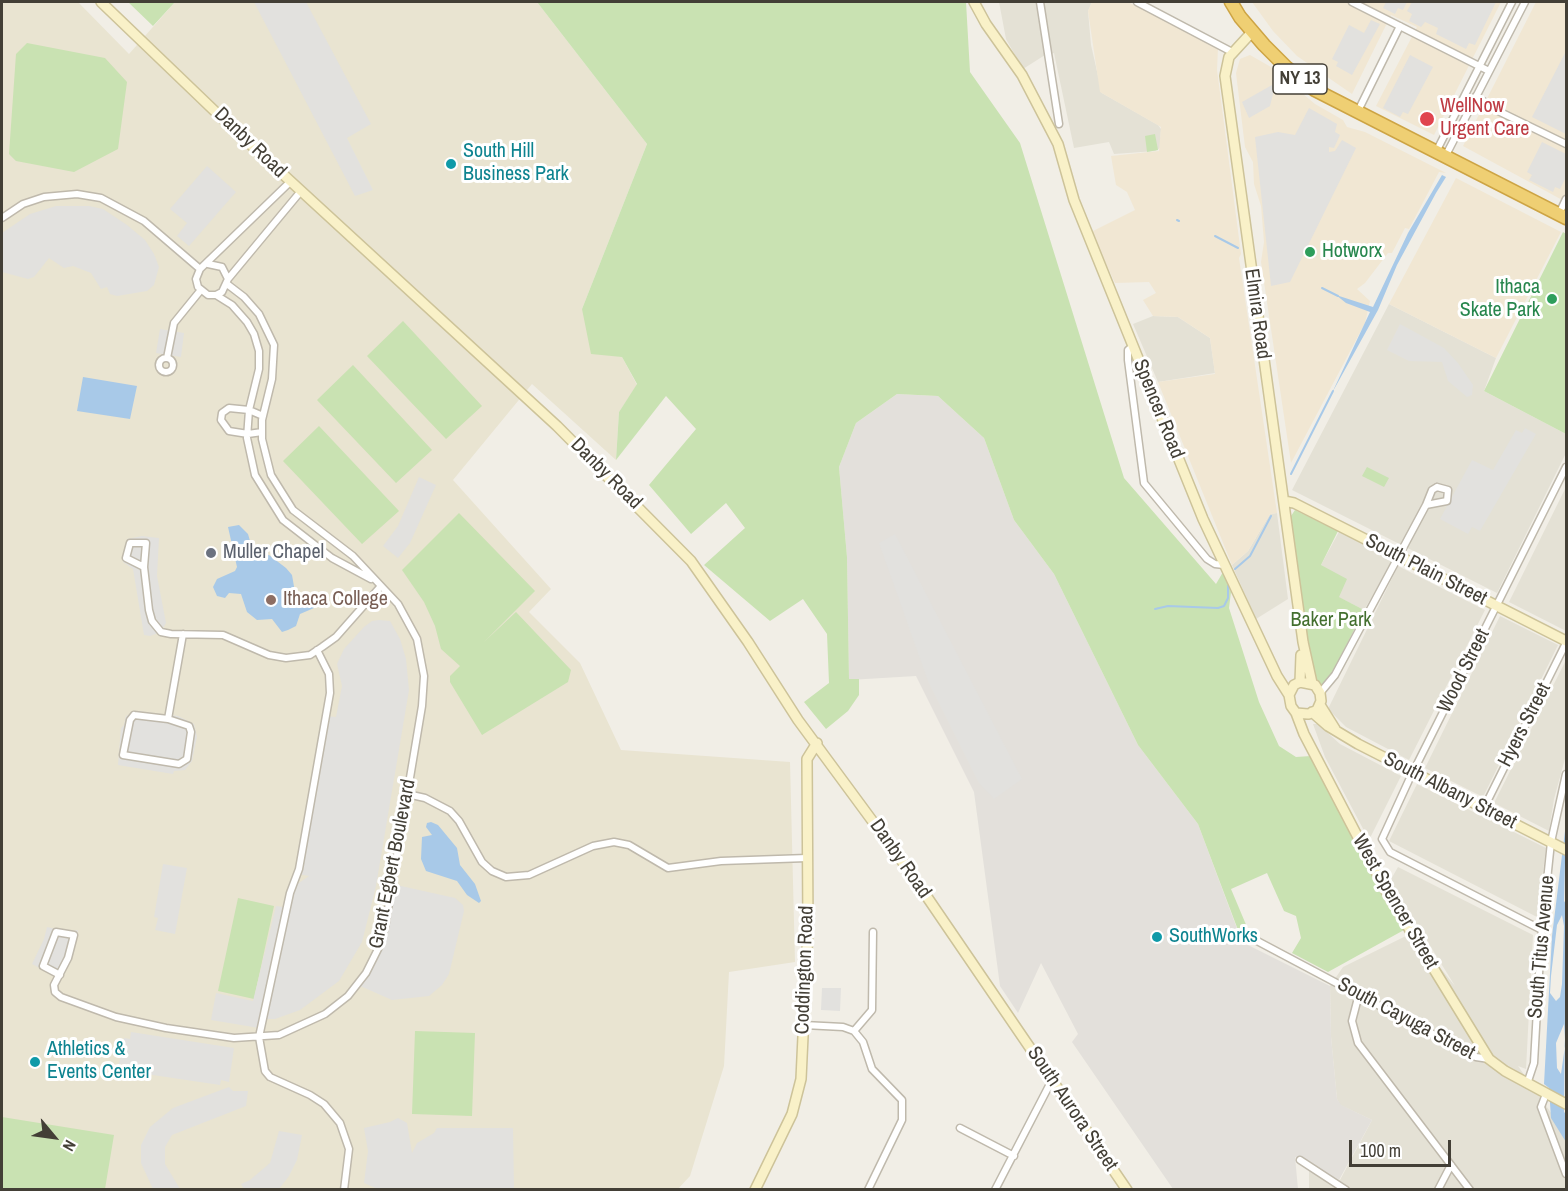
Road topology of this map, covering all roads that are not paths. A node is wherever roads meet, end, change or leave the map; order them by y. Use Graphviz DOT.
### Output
graph roads {
  1 [pos="101,2"];
  2 [pos="974,2"];
  3 [pos="1040,2"];
  4 [pos="1137,2"];
  5 [pos="1231,2"];
  6 [pos="1353,2"];
  7 [pos="1512,2"];
  8 [pos="1525,2"];
  9 [pos="1400,26"];
  10 [pos="1252,32"];
  11 [pos="1232,52"];
  12 [pos="1479,66"];
  13 [pos="1489,71"];
  14 [pos="1476,96"];
  15 [pos="1357,113"];
  16 [pos="1059,124"];
  17 [pos="1566,144"];
  18 [pos="1440,154"];
  19 [pos="290,182"];
  20 [pos="301,191"];
  21 [pos="1566,199"];
  22 [pos="1563,216"];
  23 [pos="2,218"];
  24 [pos="208,264"];
  25 [pos="200,270"];
  26 [pos="227,281"];
  27 [pos="200,291"];
  28 [pos="216,295"];
  29 [pos="1133,346"];
  30 [pos="167,358"];
  31 [pos="249,410"];
  32 [pos="263,416"];
  33 [pos="262,432"];
  34 [pos="248,434"];
  35 [pos="1566,467"];
  36 [pos="1284,501"];
  37 [pos="1426,505"];
  38 [pos="1399,555"];
  39 [pos="1224,565"];
  40 [pos="144,567"];
  41 [pos="381,586"];
  42 [pos="1496,606"];
  43 [pos="183,634"];
  44 [pos="1303,642"];
  45 [pos="1566,642"];
  46 [pos="317,650"];
  47 [pos="1275,667"];
  48 [pos="1297,683"];
  49 [pos="1312,683"];
  50 [pos="1320,693"];
  51 [pos="1289,695"];
  52 [pos="1320,705"];
  53 [pos="1296,713"];
  54 [pos="1310,713"];
  55 [pos="168,719"];
  56 [pos="1335,729"];
  57 [pos="1308,741"];
  58 [pos="817,743"];
  59 [pos="1414,771"];
  60 [pos="1566,774"];
  61 [pos="407,794"];
  62 [pos="1484,808"];
  63 [pos="1559,846"];
  64 [pos="807,858"];
  65 [pos="1542,930"];
  66 [pos="873,932"];
  67 [pos="1244,934"];
  68 [pos="60,975"];
  69 [pos="1359,994"];
  70 [pos="804,1025"];
  71 [pos="1017,1029"];
  72 [pos="854,1031"];
  73 [pos="259,1037"];
  74 [pos="1489,1059"];
  75 [pos="1052,1080"];
  76 [pos="1527,1084"];
  77 [pos="1546,1094"];
  78 [pos="1566,1104"];
  79 [pos="960,1128"];
  80 [pos="1014,1156"];
  81 [pos="1300,1160"];
  82 [pos="1451,1165"];
  83 [pos="1566,1174"];
  84 [pos="344,1190"];
  85 [pos="755,1190"];
  86 [pos="868,1190"];
  87 [pos="995,1190"];
  88 [pos="1127,1190"];
  89 [pos="1346,1190"];
  90 [pos="1438,1190"];
  91 [pos="1470,1190"];
  1 -- 19 [label="street, Danby Road"];
  2 -- 29 [label="street, Spencer Road"];
  3 -- 16 [label="street"];
  4 -- 11 [label="street"];
  5 -- 10 [label="highway, NY 13"];
  6 -- 9 [label="street"];
  7 -- 12 [label="street"];
  8 -- 13 [label="street"];
  9 -- 12 [label="street"];
  9 -- 15 [label="street"];
  10 -- 11 [label="street"];
  10 -- 15 [label="highway, NY 13"];
  11 -- 36 [label="street, Elmira Road"];
  12 -- 13 [label="street"];
  12 -- 18 [label="street"];
  13 -- 14 [label="street"];
  14 -- 17 [label="street"];
  14 -- 18 [label="street"];
  15 -- 18 [label="highway, NY 13"];
  18 -- 22 [label="highway, NY 13"];
  19 -- 20 [label="street, Danby Road"];
  19 -- 24 [label="street"];
  20 -- 26 [label="street"];
  20 -- 58 [label="street, Danby Road"];
  21 -- 22 [label="street"];
  23 -- 25 [label="street"];
  24 -- 25 [label="street"];
  24 -- 26 [label="street"];
  25 -- 27 [label="street"];
  26 -- 28 [label="street"];
  26 -- 32 [label="street, Grant Egbert Boulevard"];
  27 -- 28 [label="street"];
  27 -- 30 [label="street"];
  28 -- 31 [label="street, Grant Egbert Boulevard"];
  29 -- 39 [label="street, Spencer Road"];
  29 -- 39 [label="street"];
  31 -- 32 [label="street"];
  31 -- 34 [label="street, Grant Egbert Boulevard"];
  31 -- 34 [label="street"];
  32 -- 33 [label="street, Grant Egbert Boulevard"];
  33 -- 34 [label="street"];
  33 -- 41 [label="street, Grant Egbert Boulevard"];
  34 -- 41 [label="street, Grant Egbert Boulevard"];
  35 -- 42 [label="street, Wood Street"];
  36 -- 38 [label="street, South Plain Street"];
  36 -- 44 [label="street, Elmira Road"];
  37 -- 38 [label="street"];
  38 -- 42 [label="street, South Plain Street"];
  38 -- 50 [label="street"];
  39 -- 47 [label="street, Spencer Road"];
  40 -- 40 [label="street"];
  40 -- 43 [label="street"];
  41 -- 46 [label="street"];
  41 -- 61 [label="street, Grant Egbert Boulevard"];
  42 -- 45 [label="street, South Plain Street"];
  42 -- 59 [label="street, Wood Street"];
  43 -- 46 [label="street"];
  43 -- 55 [label="street"];
  44 -- 48 [label="street, Elmira Road"];
  44 -- 49 [label="street, Elmira Road"];
  45 -- 62 [label="street, Hyers Street"];
  46 -- 73 [label="street"];
  47 -- 48 [label="street, Spencer Road"];
  47 -- 51 [label="street, Spencer Road"];
  48 -- 49 [label="street"];
  48 -- 51 [label="street"];
  49 -- 50 [label="street"];
  50 -- 52 [label="street"];
  51 -- 53 [label="street, West Spencer Street"];
  52 -- 54 [label="street"];
  52 -- 56 [label="street, South Albany Street"];
  53 -- 54 [label="street"];
  53 -- 57 [label="street, West Spencer Street"];
  54 -- 56 [label="street, South Albany Street"];
  54 -- 57 [label="street, West Spencer Street"];
  55 -- 55 [label="street"];
  56 -- 59 [label="street, South Albany Street"];
  57 -- 74 [label="street, West Spencer Street"];
  58 -- 64 [label="street, Coddington Road"];
  58 -- 71 [label="street, Danby Road"];
  59 -- 62 [label="street, South Albany Street"];
  59 -- 65 [label="street, Wood Street"];
  60 -- 63 [label="street, South Titus Avenue"];
  61 -- 64 [label="street"];
  61 -- 73 [label="street, Grant Egbert Boulevard"];
  62 -- 63 [label="street, South Albany Street"];
  63 -- 65 [label="street, South Titus Avenue"];
  64 -- 70 [label="street, Coddington Road"];
  65 -- 76 [label="street, South Titus Avenue"];
  66 -- 72 [label="street"];
  67 -- 69 [label="street, South Cayuga Street"];
  68 -- 68 [label="street, Grant Egbert Boulevard"];
  68 -- 73 [label="street, Grant Egbert Boulevard"];
  69 -- 74 [label="street, South Cayuga Street"];
  69 -- 82 [label="street"];
  70 -- 72 [label="street"];
  70 -- 85 [label="street, Coddington Road"];
  71 -- 75 [label="street, South Aurora Street"];
  72 -- 86 [label="street"];
  73 -- 84 [label="street"];
  74 -- 76 [label="street, South Cayuga Street"];
  75 -- 80 [label="street"];
  75 -- 88 [label="street, South Aurora Street"];
  76 -- 77 [label="street, South Cayuga Street"];
  77 -- 78 [label="street, South Cayuga Street"];
  77 -- 83 [label="street"];
  79 -- 80 [label="street"];
  80 -- 87 [label="street"];
  81 -- 89 [label="street"];
  82 -- 90 [label="street"];
  82 -- 91 [label="street"];
}
